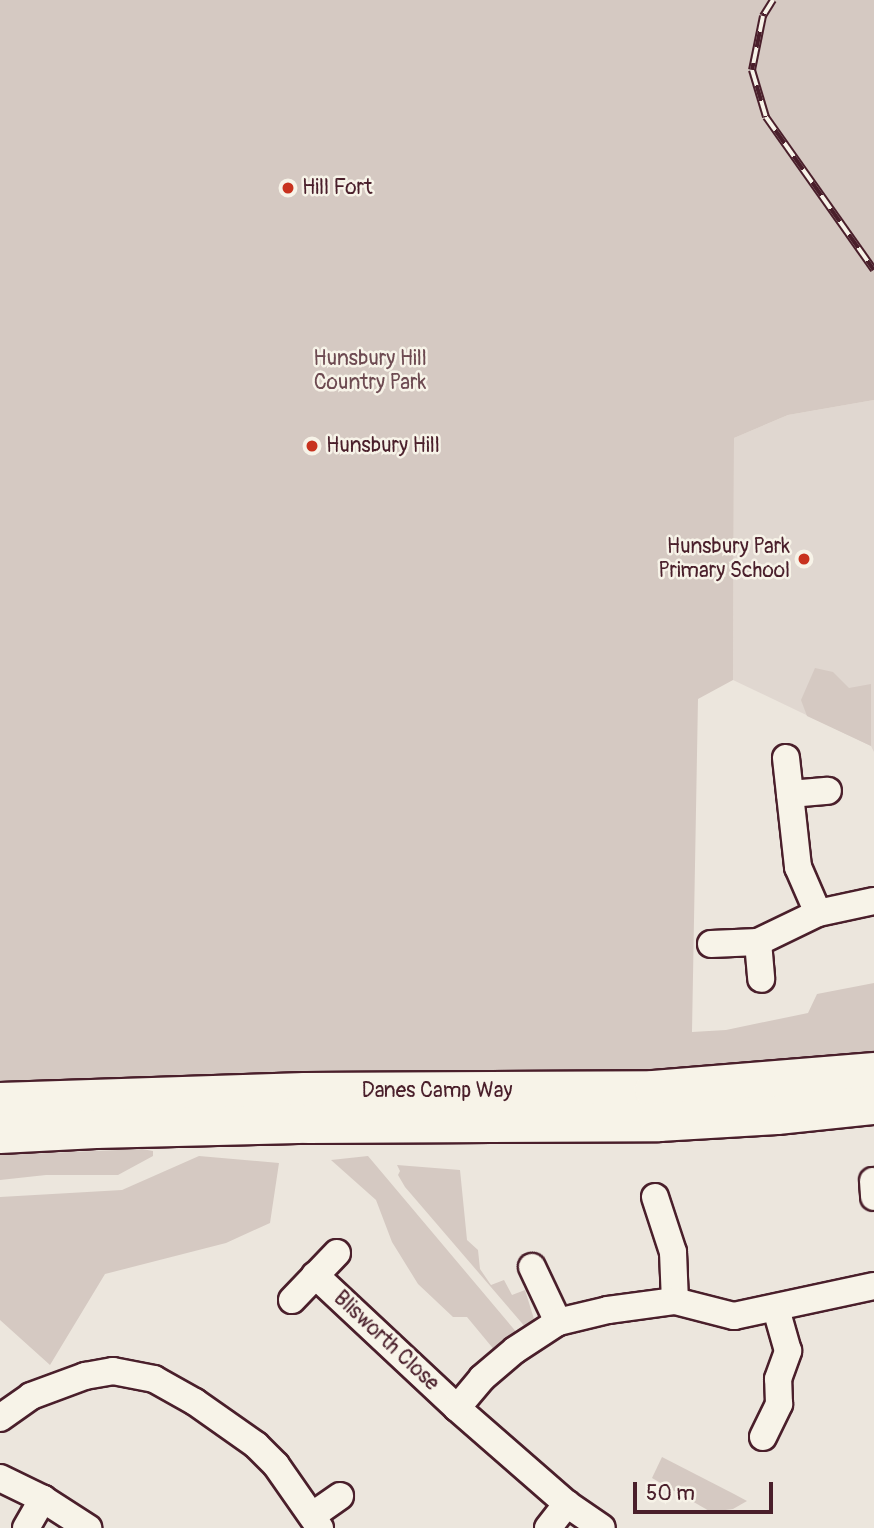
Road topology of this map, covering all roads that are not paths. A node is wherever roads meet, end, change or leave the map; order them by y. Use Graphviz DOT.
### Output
graph roads {
  1 [pos="786,758"];
  2 [pos="828,791"];
  3 [pos="790,794"];
  4 [pos="874,901"];
  5 [pos="818,913"];
  6 [pos="758,942"];
  7 [pos="711,944"];
  8 [pos="761,979"];
  9 [pos="874,1072"];
  10 [pos="0,1102"];
  11 [pos="874,1105"];
  12 [pos="0,1135"];
  13 [pos="655,1197"];
  14 [pos="337,1253"];
  15 [pos="532,1267"];
  16 [pos="315,1275"];
  17 [pos="874,1286"];
  18 [pos="292,1300"];
  19 [pos="675,1301"];
  20 [pos="776,1309"];
  21 [pos="558,1322"];
  22 [pos="457,1408"];
  23 [pos="0,1418"];
  24 [pos="763,1437"];
  25 [pos="0,1478"];
  26 [pos="340,1496"];
  27 [pos="43,1499"];
  28 [pos="567,1504"];
  29 [pos="317,1521"];
  30 [pos="26,1528"];
  31 [pos="88,1528"];
  32 [pos="548,1528"];
  33 [pos="602,1528"];
  1 -- 3 [label="street"];
  2 -- 3 [label="street"];
  3 -- 5 [label="street"];
  4 -- 5 [label="street"];
  5 -- 6 [label="street"];
  6 -- 7 [label="street"];
  6 -- 8 [label="street"];
  9 -- 10 [label="highway, Danes Camp Way"];
  11 -- 12 [label="highway, Danes Camp Way"];
  13 -- 19 [label="street"];
  14 -- 16 [label="street, Blisworth Close"];
  15 -- 21 [label="street"];
  16 -- 18 [label="street, Blisworth Close"];
  16 -- 22 [label="street, Blisworth Close"];
  17 -- 20 [label="street, Blisworth Close"];
  19 -- 20 [label="street, Blisworth Close"];
  19 -- 21 [label="street, Blisworth Close"];
  20 -- 24 [label="street"];
  21 -- 22 [label="street, Blisworth Close"];
  22 -- 28 [label="street, Blisworth Close"];
  23 -- 29 [label="street"];
  25 -- 27 [label="street"];
  26 -- 29 [label="street"];
  27 -- 30 [label="street"];
  27 -- 31 [label="street"];
  28 -- 32 [label="street"];
  28 -- 33 [label="street, Blisworth Close"];
}
